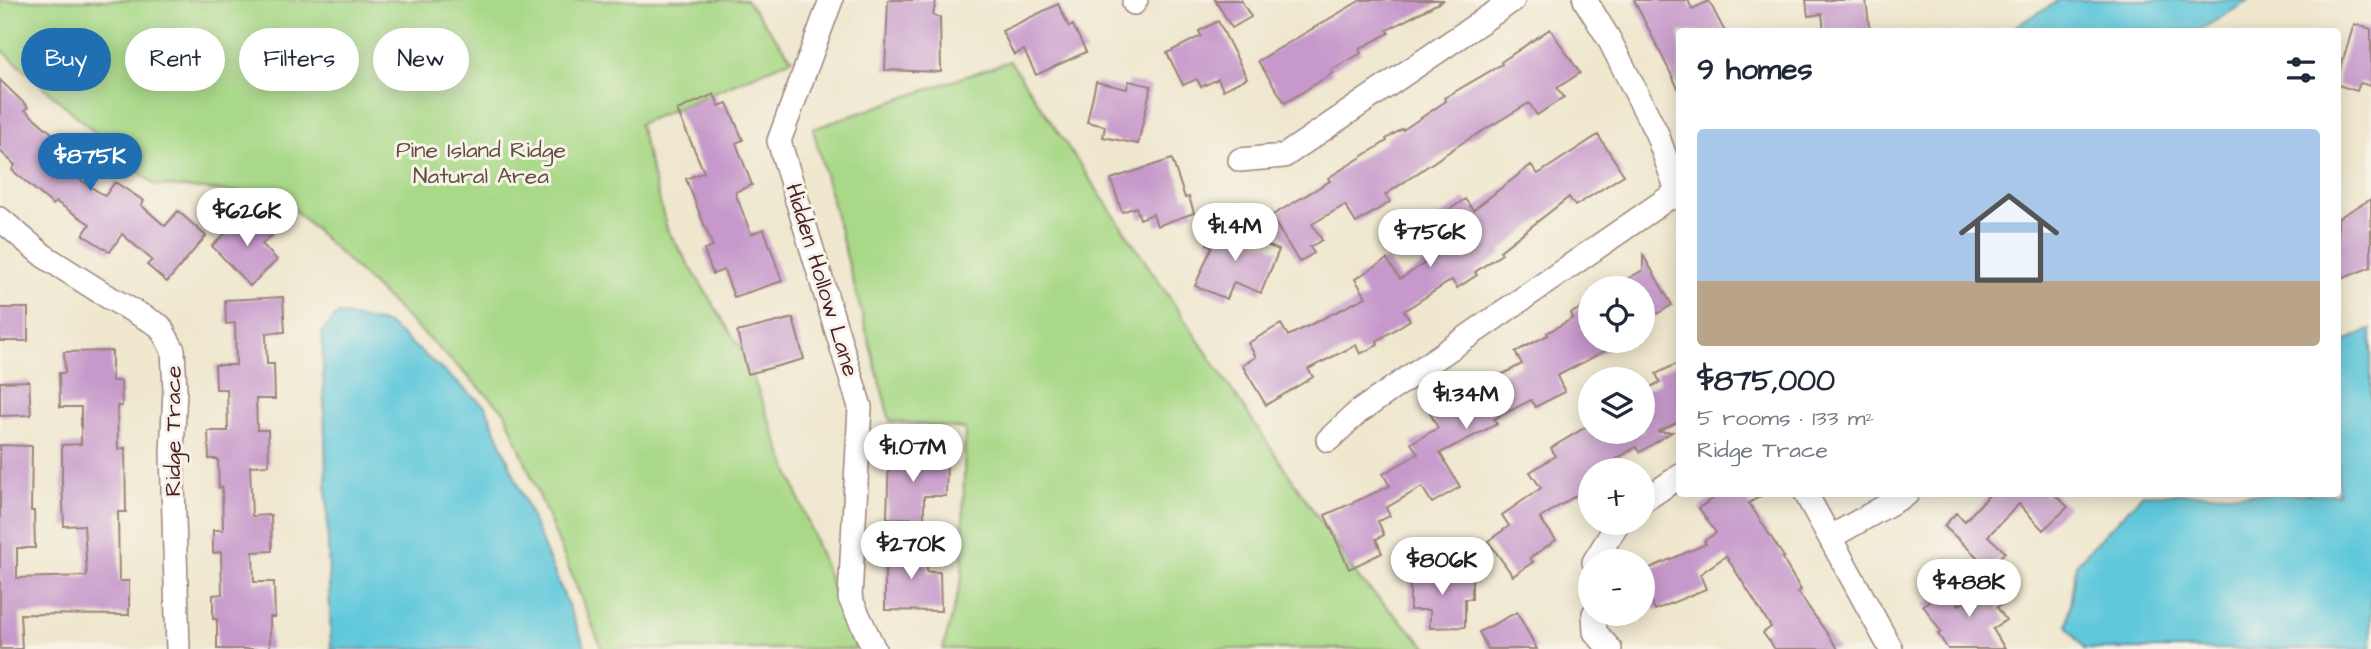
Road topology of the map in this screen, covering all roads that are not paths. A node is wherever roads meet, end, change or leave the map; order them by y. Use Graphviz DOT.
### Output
graph roads {
  1 [pos="831,0"];
  2 [pos="1513,0"];
  3 [pos="1585,0"];
  4 [pos="1240,160"];
  5 [pos="1676,187"];
  6 [pos="1676,197"];
  7 [pos="0,219"];
  8 [pos="1328,440"];
  9 [pos="1676,479"];
  10 [pos="1655,493"];
  11 [pos="1808,497"];
  12 [pos="1902,497"];
  13 [pos="1831,537"];
  14 [pos="1595,626"];
  15 [pos="178,649"];
  16 [pos="874,649"];
  17 [pos="1611,649"];
  18 [pos="1891,649"];
  1 -- 16 [label="street, Hidden Hollow Lane"];
  2 -- 4 [label="street"];
  3 -- 5 [label="street"];
  6 -- 8 [label="street"];
  7 -- 15 [label="street, Ridge Trace"];
  9 -- 10 [label="street"];
  11 -- 13 [label="street"];
  12 -- 13 [label="street"];
  13 -- 18 [label="street"];
  14 -- 17 [label="street"];
}
